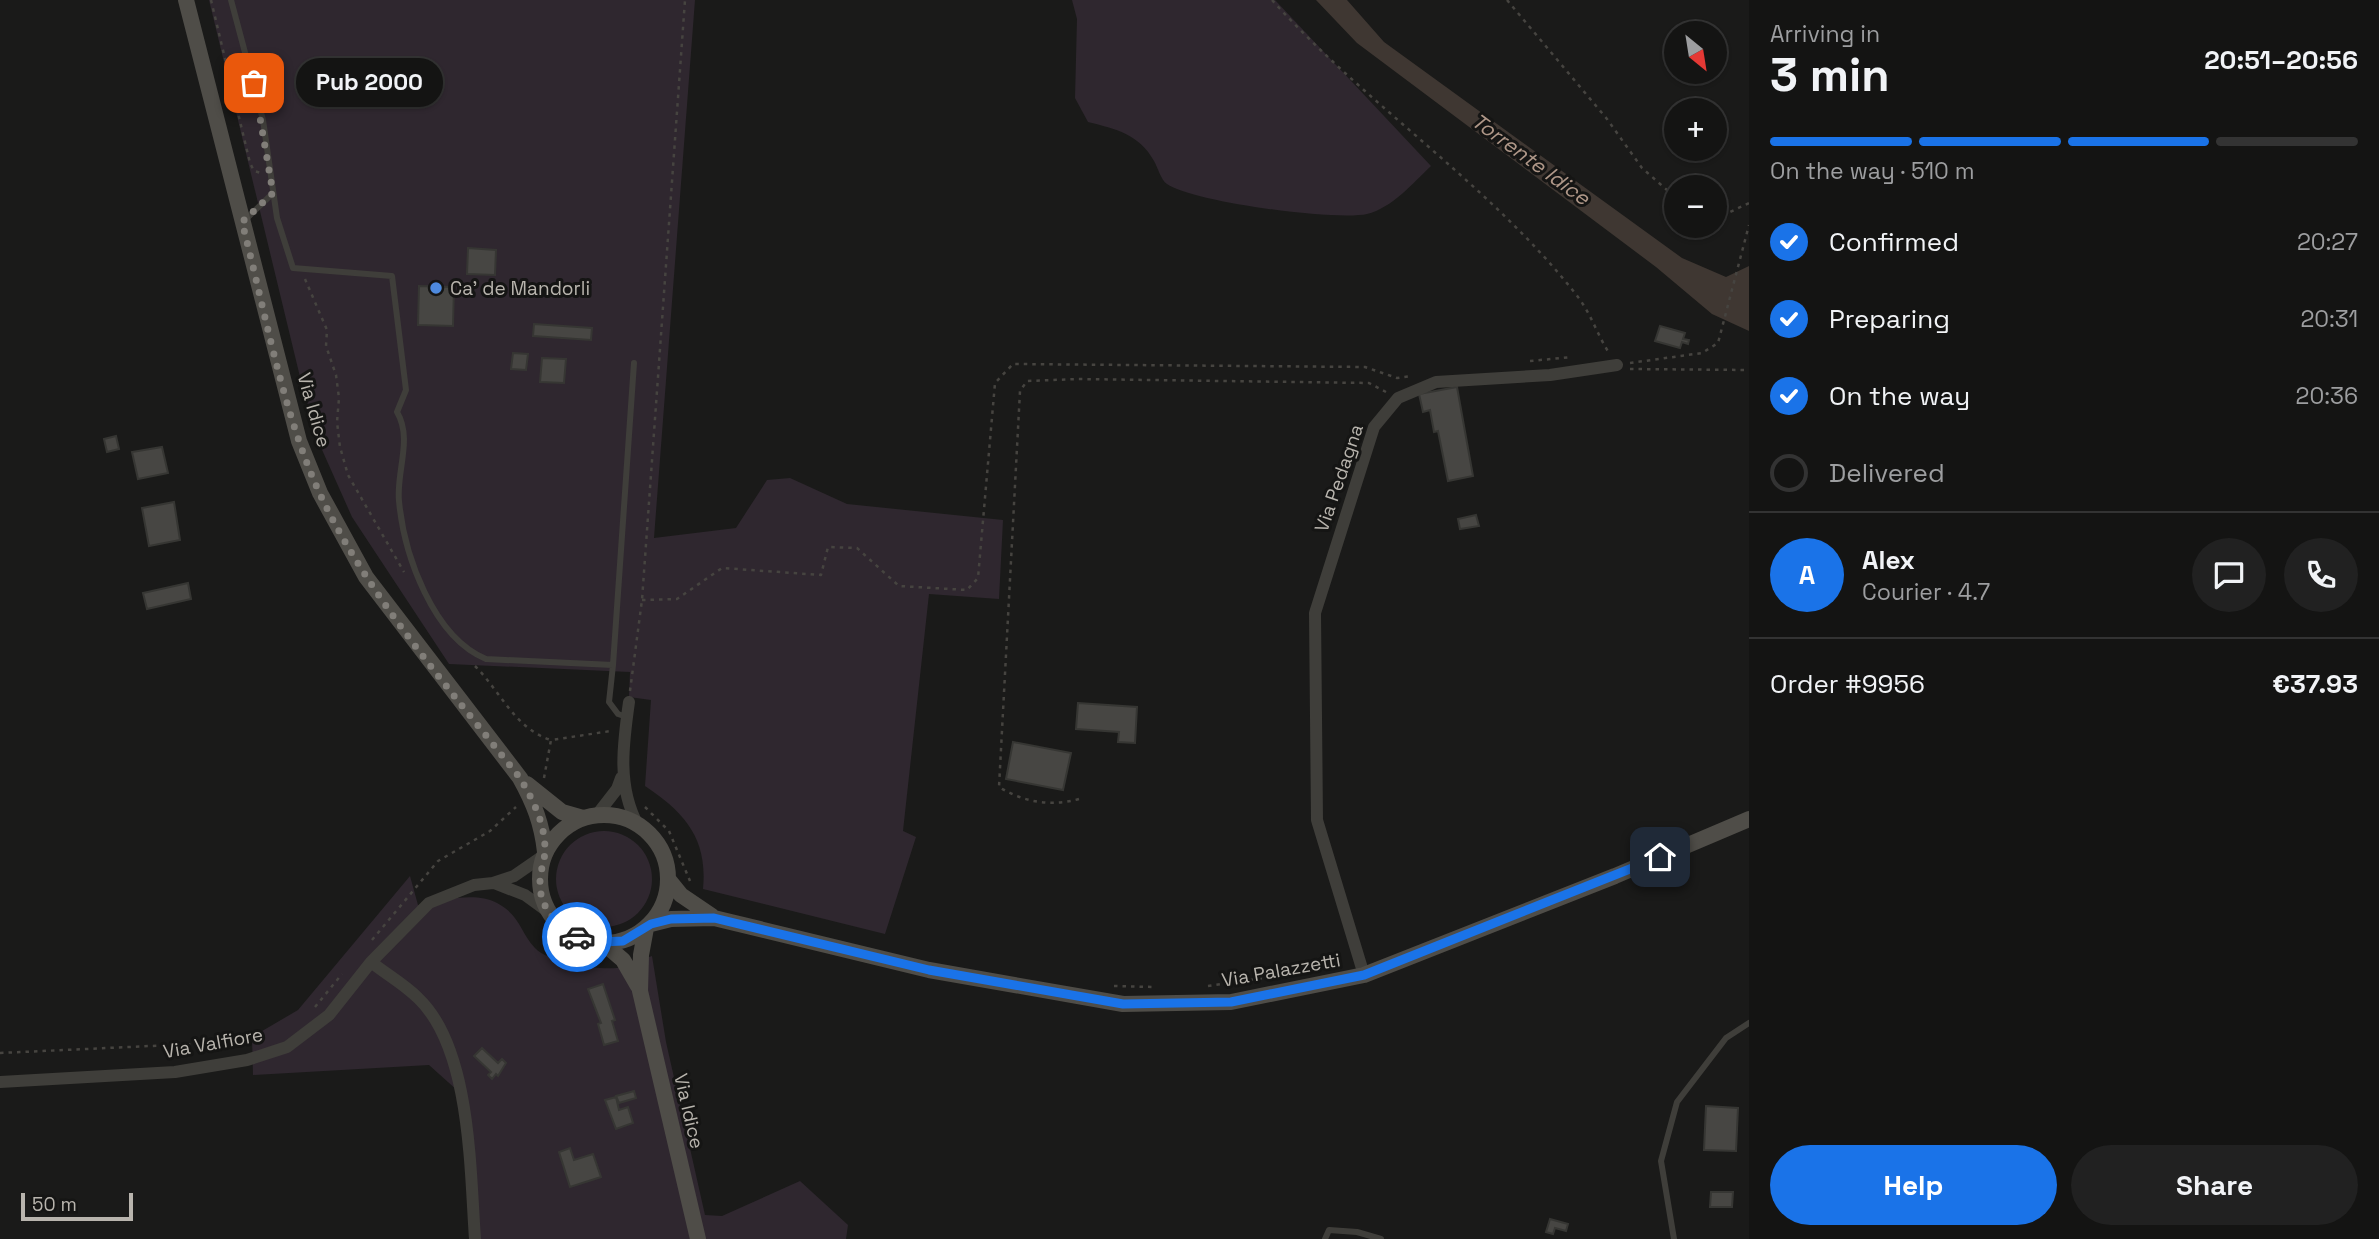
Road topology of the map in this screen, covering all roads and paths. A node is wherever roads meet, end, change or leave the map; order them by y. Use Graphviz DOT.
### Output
graph roads {
  1 [pos="186,0"];
  2 [pos="211,0"];
  3 [pos="231,0"];
  4 [pos="685,0"];
  5 [pos="1272,0"];
  6 [pos="1507,0"];
  7 [pos="1664,187"];
  8 [pos="271,195"];
  9 [pos="1749,203"];
  10 [pos="1727,213"];
  11 [pos="242,222"];
  12 [pos="1749,225"];
  13 [pos="1596,354"];
  14 [pos="1583,355"];
  15 [pos="1519,362"];
  16 [pos="634,363"];
  17 [pos="1617,365"];
  18 [pos="1749,370"];
  19 [pos="1424,374"];
  20 [pos="1398,398"];
  21 [pos="642,600"];
  22 [pos="613,665"];
  23 [pos="629,702"];
  24 [pos="626,723"];
  25 [pos="623,771"];
  26 [pos="520,778"];
  27 [pos="542,786"];
  28 [pos="1079,799"];
  29 [pos="639,800"];
  30 [pos="521,801"];
  31 [pos="590,817"];
  32 [pos="1749,819"];
  33 [pos="639,825"];
  34 [pos="544,854"];
  35 [pos="668,879"];
  36 [pos="493,883"];
  37 [pos="691,885"];
  38 [pos="547,911"];
  39 [pos="714,918"];
  40 [pos="649,926"];
  41 [pos="602,942"];
  42 [pos="367,945"];
  43 [pos="371,962"];
  44 [pos="350,966"];
  45 [pos="1364,975"];
  46 [pos="1272,977"];
  47 [pos="1105,986"];
  48 [pos="1206,986"];
  49 [pos="1155,987"];
  50 [pos="640,991"];
  51 [pos="307,1016"];
  52 [pos="1749,1023"];
  53 [pos="257,1046"];
  54 [pos="0,1053"];
  55 [pos="0,1082"];
  56 [pos="475,1239"];
  57 [pos="698,1239"];
  58 [pos="1325,1239"];
  59 [pos="1381,1239"];
  60 [pos="1674,1239"];
  1 -- 11 [label="main road, Via Idice"];
  2 -- 8 [label="path"];
  3 -- 8 [label="lane"];
  4 -- 21 [label="path"];
  5 -- 13 [label="path"];
  6 -- 7 [label="path"];
  8 -- 11 [label="lane"];
  8 -- 22 [label="lane"];
  9 -- 10 [label="path"];
  11 -- 26 [label="main road, Via Idice"];
  12 -- 17 [label="path"];
  14 -- 15 [label="path"];
  16 -- 22 [label="lane"];
  17 -- 18 [label="path"];
  17 -- 20 [label="street, Via Pedagna"];
  19 -- 21 [label="path"];
  20 -- 28 [label="path"];
  20 -- 45 [label="street, Via Pedagna"];
  21 -- 23 [label="path"];
  22 -- 24 [label="lane"];
  23 -- 24 [label="street"];
  24 -- 25 [label="street"];
  24 -- 27 [label="path"];
  25 -- 31 [label="street"];
  25 -- 33 [label="street"];
  26 -- 31 [label="main road, Via Idice"];
  26 -- 34 [label="main road, Via Idice"];
  29 -- 37 [label="path"];
  30 -- 42 [label="path"];
  31 -- 33 [label="main road, Via Idice"];
  31 -- 34 [label="main road"];
  32 -- 45 [label="main road, Via Palazzetti"];
  33 -- 35 [label="main road"];
  34 -- 36 [label="street, Via Valfiore"];
  34 -- 38 [label="main road, Via Idice"];
  35 -- 39 [label="main road, Via Palazzetti"];
  35 -- 40 [label="main road, Via Idice"];
  36 -- 38 [label="street"];
  36 -- 43 [label="street, Via Valfiore"];
  38 -- 41 [label="main road, Via Idice"];
  39 -- 40 [label="main road, Via Palazzetti"];
  39 -- 45 [label="main road, Via Palazzetti"];
  40 -- 41 [label="main road, Via Idice"];
  40 -- 50 [label="main road, Via Idice"];
  41 -- 50 [label="main road, Via Idice"];
  43 -- 55 [label="street, Via Valfiore"];
  43 -- 56 [label="street"];
  44 -- 51 [label="path"];
  46 -- 48 [label="path"];
  47 -- 49 [label="path"];
  50 -- 57 [label="main road, Via Idice"];
  52 -- 60 [label="lane"];
  53 -- 54 [label="path"];
  58 -- 59 [label="lane"];
}
